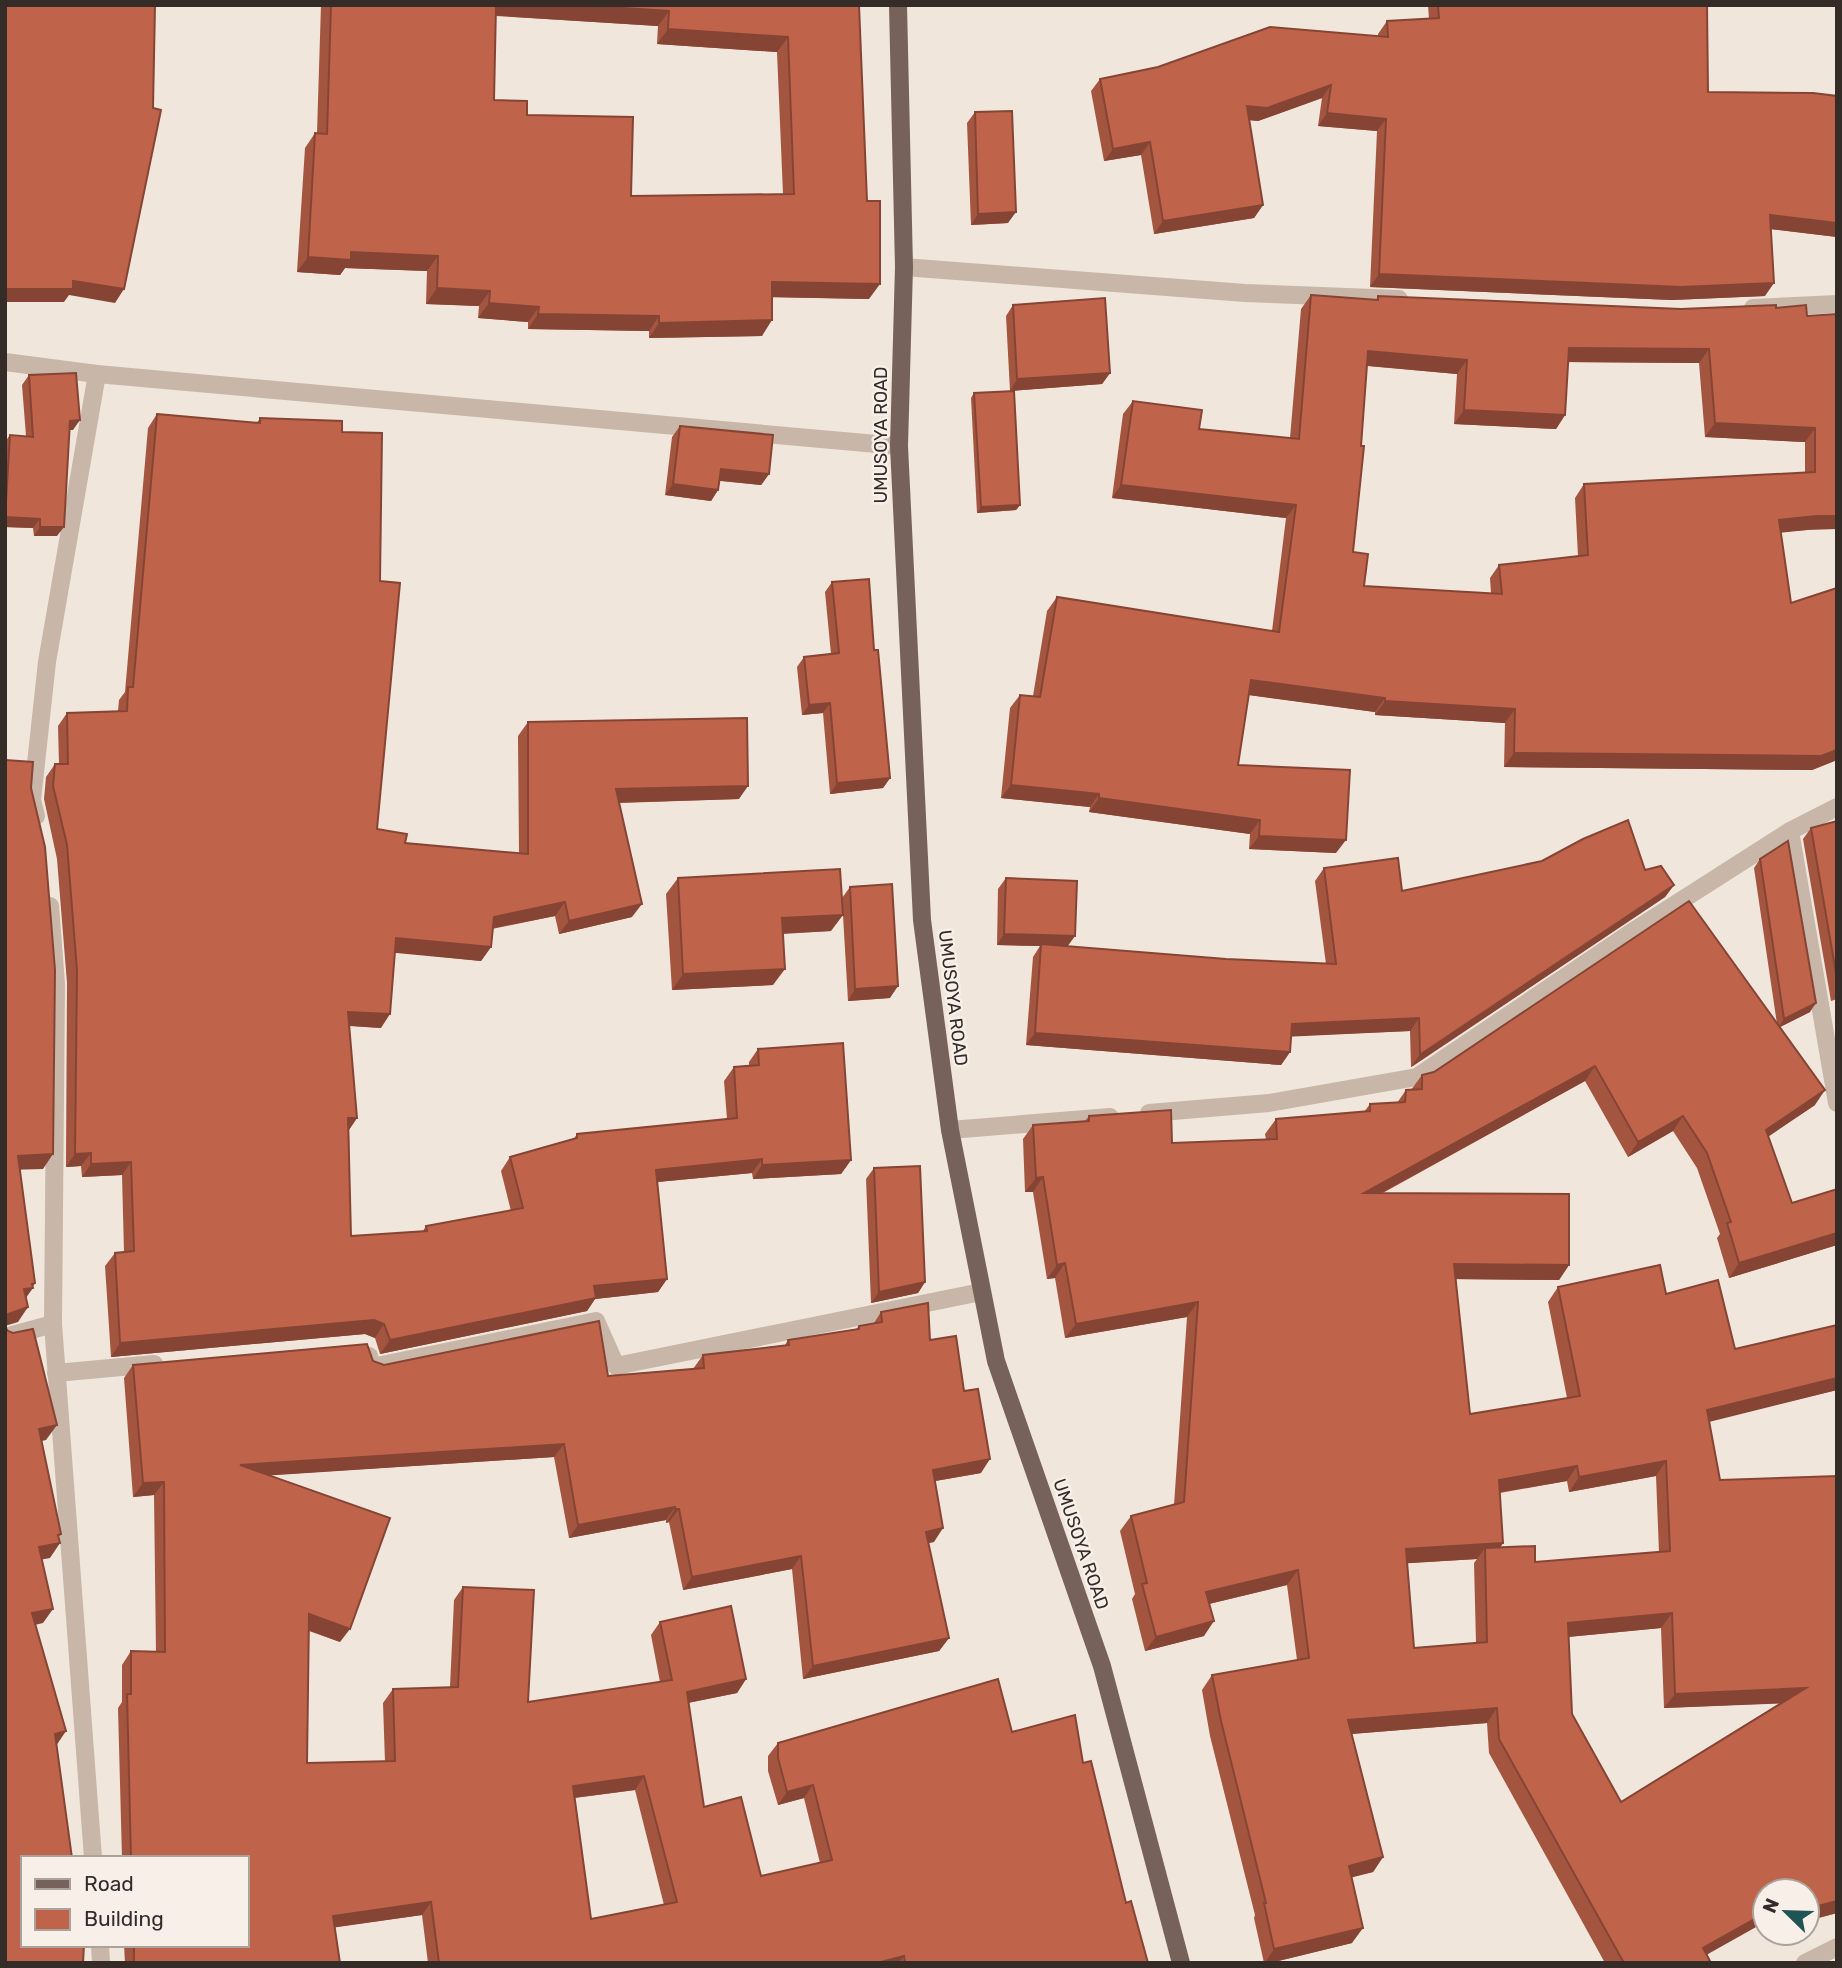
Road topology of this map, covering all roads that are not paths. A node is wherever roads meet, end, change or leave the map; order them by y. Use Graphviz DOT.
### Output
graph roads {
  1 [pos="898,5"];
  2 [pos="904,267"];
  3 [pos="1410,300"];
  4 [pos="1837,304"];
  5 [pos="1740,308"];
  6 [pos="5,362"];
  7 [pos="97,374"];
  8 [pos="899,446"];
  9 [pos="1837,807"];
  10 [pos="1790,831"];
  11 [pos="40,836"];
  12 [pos="48,888"];
  13 [pos="1837,1103"];
  14 [pos="950,1130"];
  15 [pos="981,1292"];
  16 [pos="53,1324"];
  17 [pos="5,1337"];
  18 [pos="352,1346"];
  19 [pos="177,1362"];
  20 [pos="57,1373"];
  21 [pos="93,1856"];
  22 [pos="1837,1947"];
  23 [pos="1181,1963"];
  24 [pos="1805,1963"];
  1 -- 2 [label="main road, UMUSOYA ROAD"];
  2 -- 3 [label="street"];
  2 -- 8 [label="main road, UMUSOYA ROAD"];
  4 -- 5 [label="street"];
  6 -- 7 [label="street"];
  7 -- 8 [label="street"];
  7 -- 11 [label="street"];
  8 -- 14 [label="main road, UMUSOYA ROAD"];
  9 -- 10 [label="street"];
  10 -- 13 [label="street"];
  10 -- 14 [label="street"];
  12 -- 16 [label="street"];
  14 -- 15 [label="main road, UMUSOYA ROAD"];
  15 -- 18 [label="street"];
  15 -- 23 [label="main road, UMUSOYA ROAD"];
  16 -- 17 [label="street"];
  16 -- 20 [label="street"];
  19 -- 20 [label="street"];
  20 -- 21 [label="street"];
  22 -- 24 [label="street"];
}
